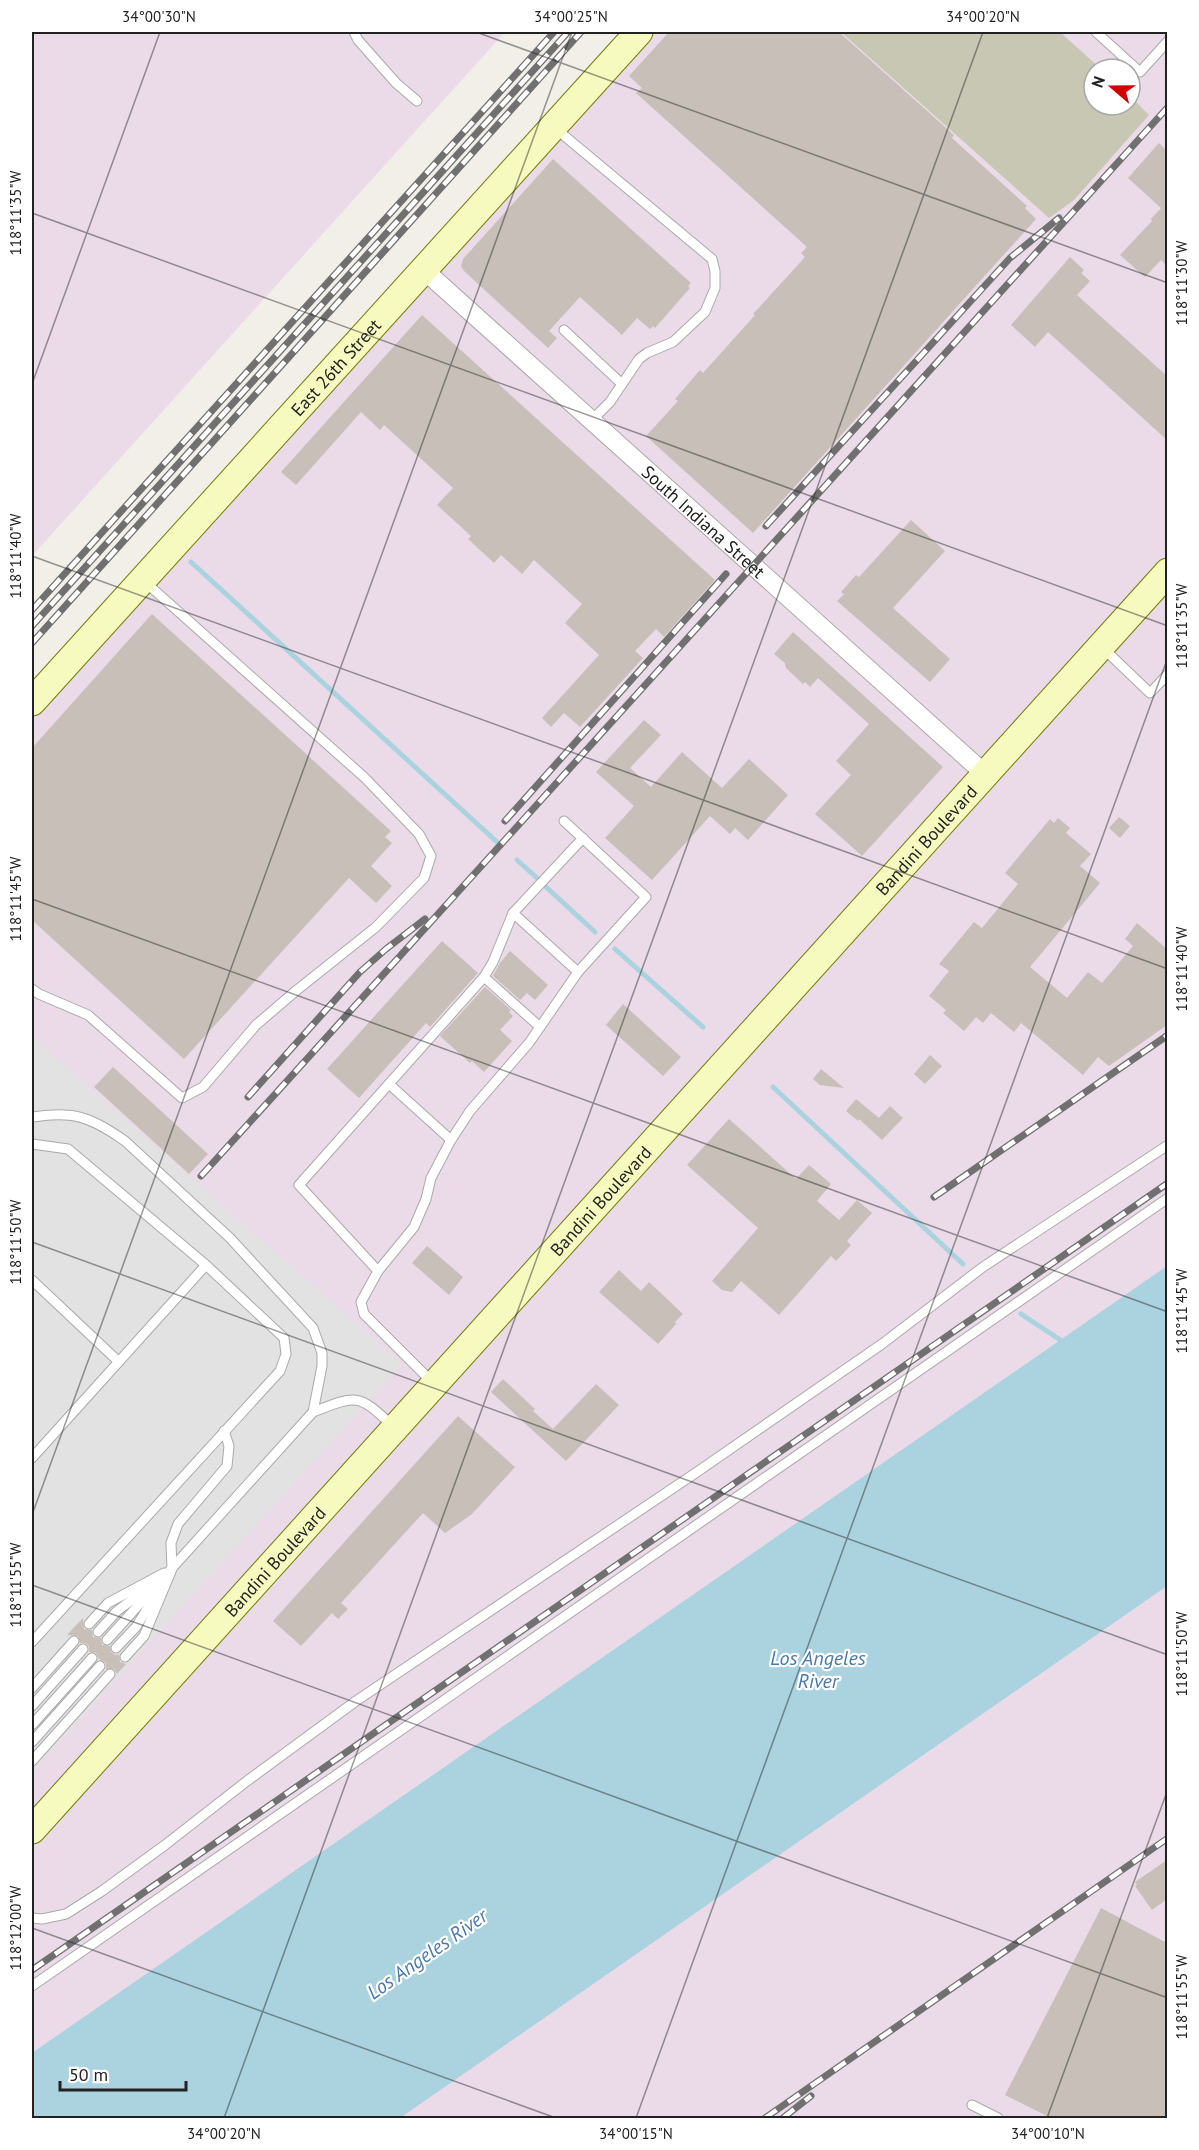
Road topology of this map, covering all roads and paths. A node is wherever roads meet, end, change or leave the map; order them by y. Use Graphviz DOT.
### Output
graph roads {
  1 [pos="354,32"];
  2 [pos="639,32"];
  3 [pos="1096,32"];
  4 [pos="1167,41"];
  5 [pos="417,101"];
  6 [pos="553,126"];
  7 [pos="424,270"];
  8 [pos="564,330"];
  9 [pos="622,384"];
  10 [pos="592,420"];
  11 [pos="1167,572"];
  12 [pos="142,580"];
  13 [pos="1101,646"];
  14 [pos="1167,674"];
  15 [pos="32,702"];
  16 [pos="986,774"];
  17 [pos="564,821"];
  18 [pos="582,838"];
  19 [pos="513,913"];
  20 [pos="578,972"];
  21 [pos="484,977"];
  22 [pos="32,989"];
  23 [pos="540,1027"];
  24 [pos="389,1084"];
  25 [pos="32,1117"];
  26 [pos="451,1140"];
  27 [pos="32,1144"];
  28 [pos="1167,1145"];
  29 [pos="1167,1198"];
  30 [pos="206,1265"];
  31 [pos="378,1271"];
  32 [pos="32,1280"];
  33 [pos="119,1362"];
  34 [pos="434,1384"];
  35 [pos="313,1412"];
  36 [pos="395,1428"];
  37 [pos="224,1431"];
  38 [pos="32,1455"];
  39 [pos="172,1569"];
  40 [pos="89,1624"];
  41 [pos="98,1632"];
  42 [pos="107,1640"];
  43 [pos="74,1641"];
  44 [pos="32,1642"];
  45 [pos="116,1648"];
  46 [pos="82,1649"];
  47 [pos="125,1657"];
  48 [pos="92,1658"];
  49 [pos="100,1666"];
  50 [pos="110,1674"];
  51 [pos="32,1688"];
  52 [pos="32,1706"];
  53 [pos="32,1725"];
  54 [pos="32,1743"];
  55 [pos="32,1761"];
  56 [pos="32,1830"];
  57 [pos="32,1917"];
  58 [pos="32,1986"];
  59 [pos="972,2105"];
  60 [pos="998,2118"];
  1 -- 5 [label="lane"];
  2 -- 6 [label="main road, East 26th Street"];
  3 -- 4 [label="lane"];
  6 -- 7 [label="main road, East 26th Street"];
  6 -- 9 [label="lane"];
  7 -- 10 [label="street, South Indiana Street"];
  7 -- 12 [label="main road, East 26th Street"];
  8 -- 9 [label="lane"];
  9 -- 10 [label="lane"];
  10 -- 16 [label="street, South Indiana Street"];
  11 -- 13 [label="main road, Bandini Boulevard"];
  12 -- 15 [label="main road, East 26th Street"];
  12 -- 22 [label="lane"];
  13 -- 14 [label="lane"];
  13 -- 16 [label="main road, Bandini Boulevard"];
  16 -- 34 [label="main road, Bandini Boulevard"];
  17 -- 18 [label="lane"];
  18 -- 19 [label="lane"];
  18 -- 20 [label="lane"];
  19 -- 20 [label="lane"];
  19 -- 21 [label="lane"];
  20 -- 23 [label="lane"];
  21 -- 23 [label="lane"];
  21 -- 24 [label="lane"];
  23 -- 26 [label="lane"];
  24 -- 26 [label="lane"];
  24 -- 31 [label="lane"];
  25 -- 35 [label="lane"];
  26 -- 31 [label="lane"];
  27 -- 30 [label="lane"];
  28 -- 57 [label="lane"];
  29 -- 58 [label="lane"];
  30 -- 33 [label="lane"];
  30 -- 37 [label="lane"];
  31 -- 34 [label="lane"];
  32 -- 33 [label="lane"];
  33 -- 38 [label="lane"];
  34 -- 36 [label="main road, Bandini Boulevard"];
  35 -- 36 [label="lane"];
  35 -- 39 [label="lane"];
  36 -- 56 [label="main road, Bandini Boulevard"];
  37 -- 39 [label="lane"];
  37 -- 44 [label="lane"];
  39 -- 40 [label="lane"];
  39 -- 41 [label="lane"];
  39 -- 42 [label="lane"];
  39 -- 45 [label="lane"];
  39 -- 47 [label="lane"];
  43 -- 51 [label="lane"];
  46 -- 52 [label="lane"];
  48 -- 53 [label="lane"];
  49 -- 54 [label="lane"];
  50 -- 55 [label="lane"];
  59 -- 60 [label="lane"];
}
